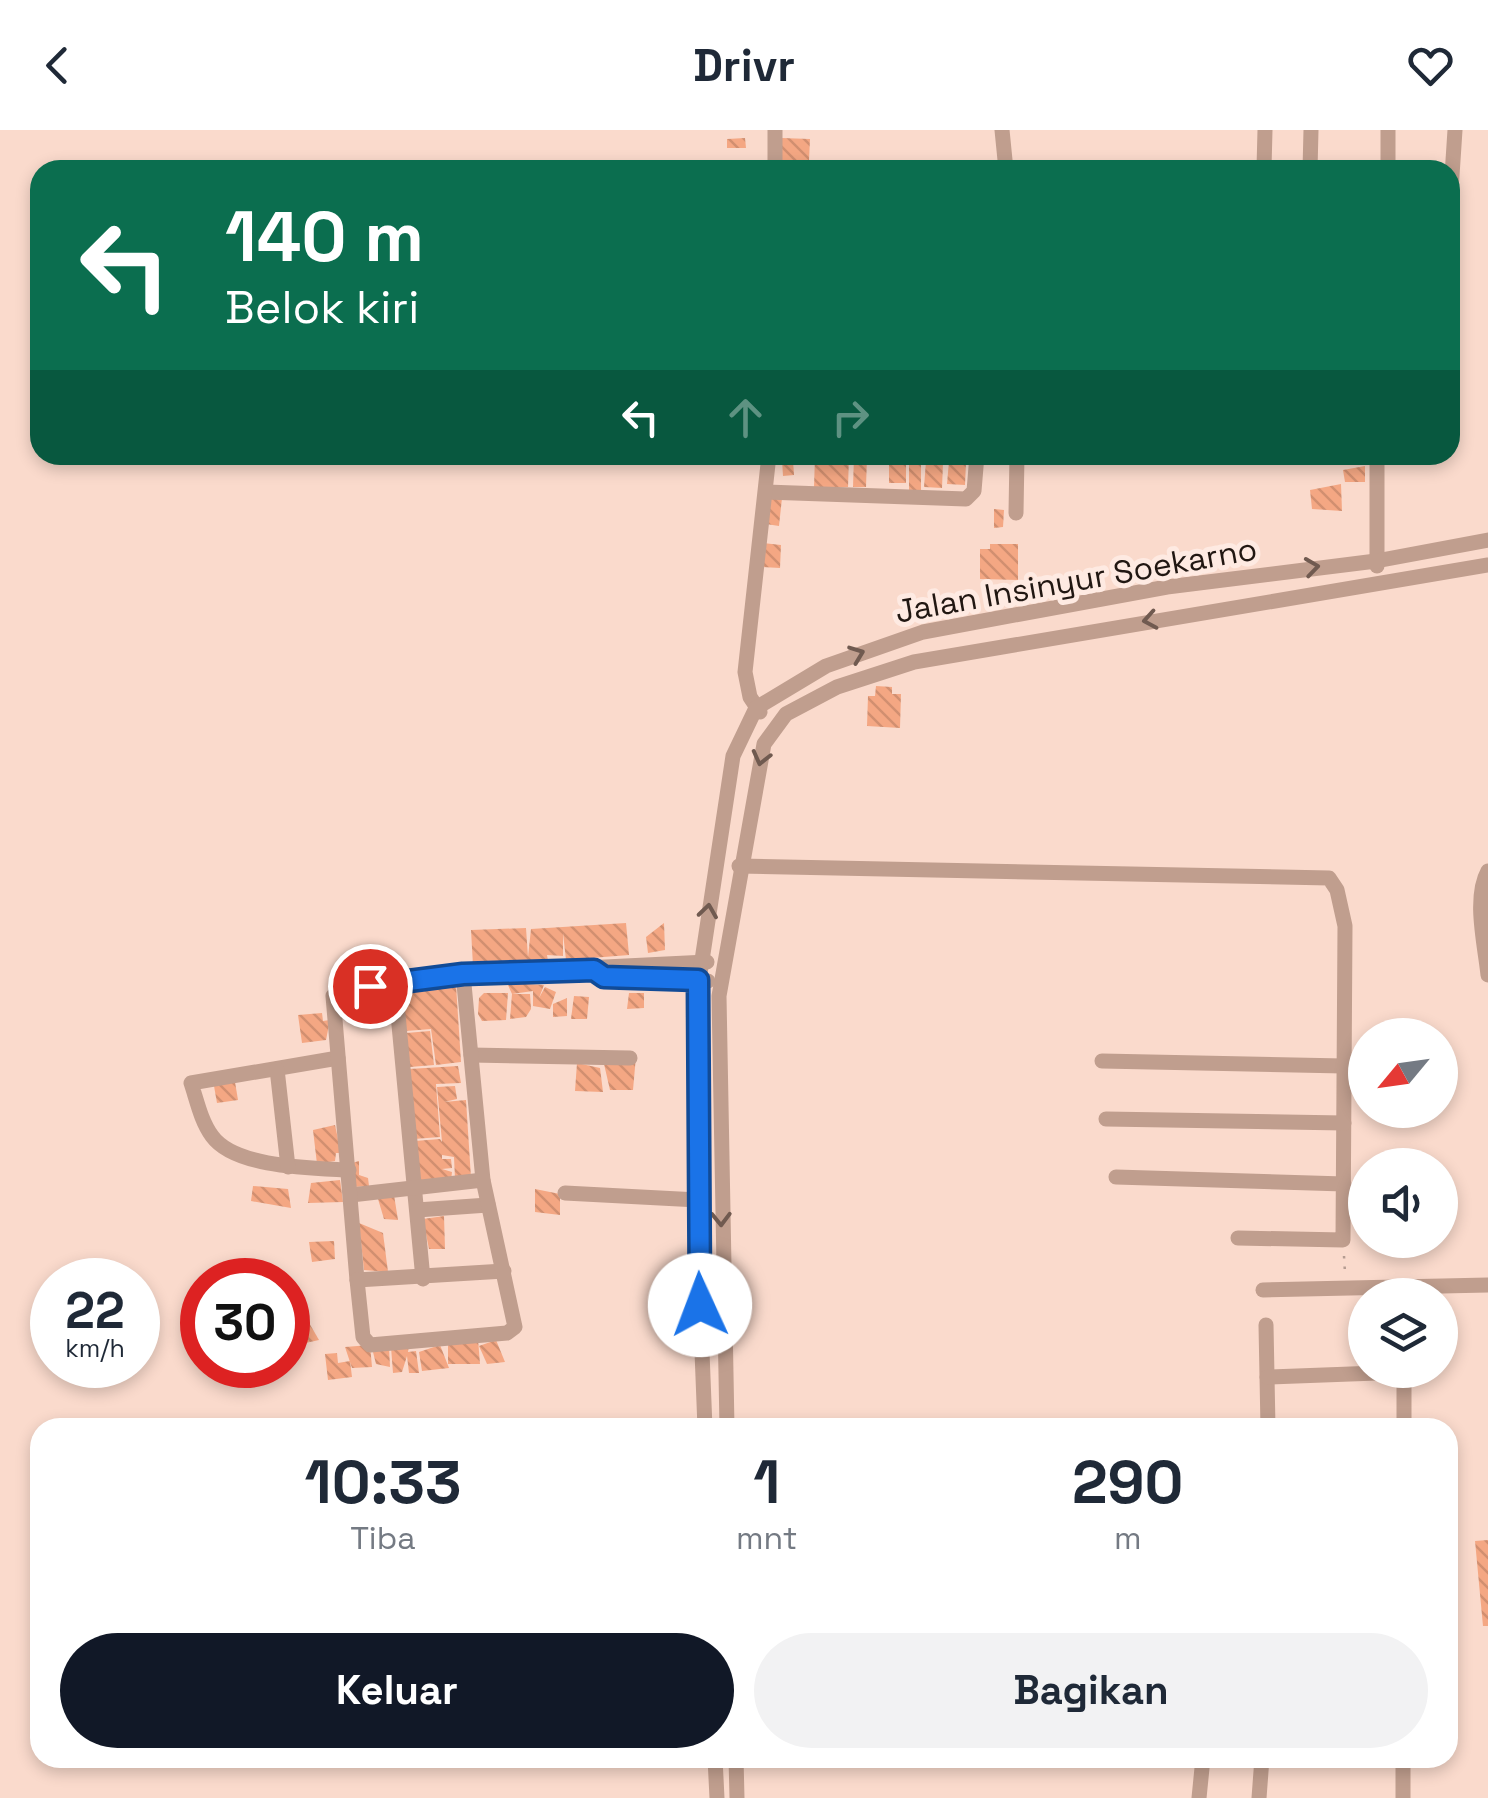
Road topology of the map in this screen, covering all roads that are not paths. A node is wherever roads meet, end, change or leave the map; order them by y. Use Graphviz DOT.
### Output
graph roads {
  1 [pos="775,130"];
  2 [pos="1002,130"];
  3 [pos="1265,130"];
  4 [pos="1311,130"];
  5 [pos="1388,130"];
  6 [pos="1455,130"];
  7 [pos="775,160"];
  8 [pos="1005,160"];
  9 [pos="1264,160"];
  10 [pos="1310,160"];
  11 [pos="1388,160"];
  12 [pos="1453,160"];
  13 [pos="768,465"];
  14 [pos="976,465"];
  15 [pos="1017,465"];
  16 [pos="1377,465"];
  17 [pos="766,492"];
  18 [pos="1016,513"];
  19 [pos="1488,540"];
  20 [pos="1376,561"];
  21 [pos="1488,565"];
  22 [pos="1210,580"];
  23 [pos="1380,582"];
  24 [pos="1213,609"];
  25 [pos="923,632"];
  26 [pos="929,660"];
  27 [pos="756,708"];
  28 [pos="772,727"];
  29 [pos="739,866"];
  30 [pos="1488,871"];
  31 [pos="722,961"];
  32 [pos="701,963"];
  33 [pos="594,970"];
  34 [pos="463,974"];
  35 [pos="1488,975"];
  36 [pos="698,980"];
  37 [pos="720,981"];
  38 [pos="395,984"];
  39 [pos="471,1055"];
  40 [pos="338,1058"];
  41 [pos="630,1058"];
  42 [pos="1102,1061"];
  43 [pos="1344,1066"];
  44 [pos="277,1068"];
  45 [pos="1106,1120"];
  46 [pos="1344,1123"];
  47 [pos="288,1166"];
  48 [pos="349,1170"];
  49 [pos="1116,1177"];
  50 [pos="483,1180"];
  51 [pos="1344,1184"];
  52 [pos="414,1188"];
  53 [pos="565,1193"];
  54 [pos="351,1195"];
  55 [pos="698,1200"];
  56 [pos="488,1205"];
  57 [pos="417,1210"];
  58 [pos="1238,1238"];
  59 [pos="504,1271"];
  60 [pos="423,1278"];
  61 [pos="356,1280"];
  62 [pos="1488,1285"];
  63 [pos="1263,1290"];
  64 [pos="1266,1325"];
  65 [pos="702,1335"];
  66 [pos="724,1335"];
  67 [pos="1267,1377"];
  68 [pos="706,1418"];
  69 [pos="726,1418"];
  70 [pos="1268,1418"];
  71 [pos="1404,1418"];
  72 [pos="715,1768"];
  73 [pos="736,1768"];
  74 [pos="1202,1768"];
  75 [pos="1261,1768"];
  76 [pos="1403,1768"];
  77 [pos="717,1798"];
  78 [pos="737,1798"];
  79 [pos="1200,1798"];
  80 [pos="1259,1798"];
  81 [pos="1403,1798"];
  1 -- 7 [label="street"];
  2 -- 8 [label="street"];
  3 -- 9 [label="street"];
  4 -- 10 [label="street"];
  5 -- 11 [label="street"];
  6 -- 12 [label="street"];
  13 -- 17 [label="street"];
  14 -- 17 [label="street"];
  15 -- 18 [label="street"];
  16 -- 20 [label="street"];
  17 -- 27 [label="street"];
  19 -- 20 [label="street, Jalan Insinyur Soekarno"];
  22 -- 20 [label="street, Jalan Insinyur Soekarno, one-way"];
  20 -- 23 [label="street"];
  21 -- 23 [label="street, Jalan Insinyur Soekarno"];
  22 -- 24 [label="street"];
  22 -- 25 [label="street, Jalan Insinyur Soekarno"];
  23 -- 24 [label="street, Jalan Insinyur Soekarno"];
  24 -- 26 [label="street, Jalan Insinyur Soekarno, one-way"];
  25 -- 26 [label="street"];
  27 -- 25 [label="street, Jalan Insinyur Soekarno, one-way"];
  26 -- 28 [label="street, Jalan Insinyur Soekarno"];
  27 -- 28 [label="street"];
  32 -- 27 [label="street, one-way"];
  28 -- 29 [label="street, one-way"];
  29 -- 31 [label="street"];
  29 -- 43 [label="street"];
  30 -- 35 [label="street"];
  31 -- 32 [label="street"];
  31 -- 37 [label="street"];
  32 -- 33 [label="street"];
  32 -- 36 [label="street"];
  33 -- 34 [label="street"];
  33 -- 36 [label="street"];
  34 -- 38 [label="street"];
  34 -- 39 [label="street"];
  36 -- 37 [label="street"];
  36 -- 55 [label="street"];
  37 -- 66 [label="street, one-way"];
  38 -- 40 [label="street"];
  38 -- 52 [label="street"];
  39 -- 41 [label="street"];
  39 -- 50 [label="street"];
  40 -- 44 [label="street"];
  40 -- 48 [label="street"];
  42 -- 43 [label="street"];
  43 -- 46 [label="street"];
  44 -- 47 [label="street"];
  44 -- 47 [label="street"];
  45 -- 46 [label="street"];
  46 -- 51 [label="street"];
  47 -- 48 [label="street"];
  48 -- 54 [label="street"];
  49 -- 51 [label="street"];
  50 -- 52 [label="street"];
  50 -- 56 [label="street"];
  51 -- 58 [label="street"];
  52 -- 54 [label="street"];
  52 -- 57 [label="street"];
  53 -- 55 [label="street"];
  54 -- 61 [label="street"];
  55 -- 65 [label="street"];
  56 -- 57 [label="street"];
  56 -- 59 [label="street"];
  57 -- 60 [label="street"];
  59 -- 60 [label="street"];
  59 -- 61 [label="street"];
  60 -- 61 [label="street"];
  62 -- 63 [label="street"];
  64 -- 67 [label="street"];
  65 -- 66 [label="street"];
  65 -- 68 [label="street"];
  66 -- 69 [label="street"];
  67 -- 70 [label="street"];
  67 -- 71 [label="street"];
  72 -- 77 [label="street"];
  73 -- 78 [label="street"];
  74 -- 79 [label="street"];
  75 -- 80 [label="street"];
  76 -- 81 [label="street"];
}
